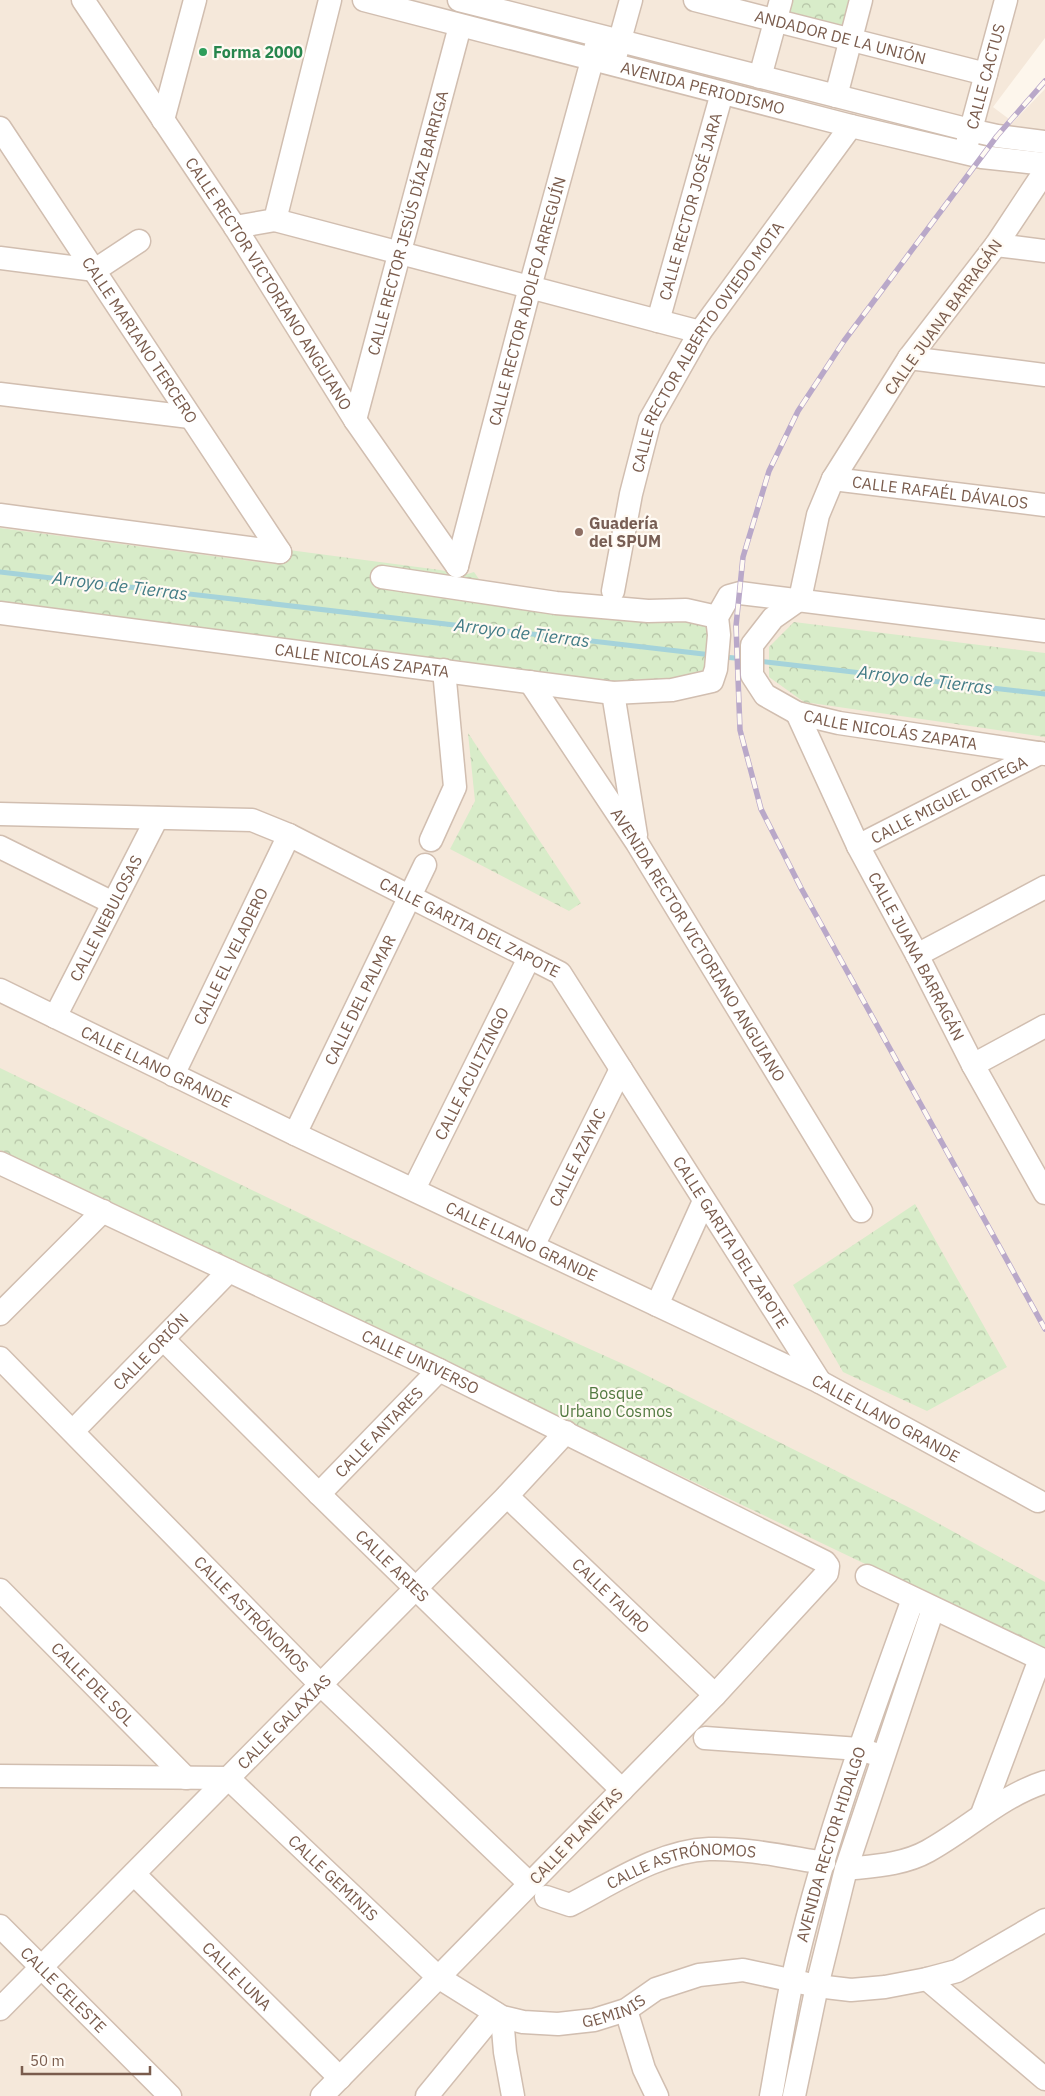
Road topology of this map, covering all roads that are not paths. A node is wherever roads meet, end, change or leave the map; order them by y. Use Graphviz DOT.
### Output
graph roads {
  1 [pos="83,0"];
  2 [pos="195,0"];
  3 [pos="330,0"];
  4 [pos="364,0"];
  5 [pos="459,0"];
  6 [pos="631,0"];
  7 [pos="694,0"];
  8 [pos="861,0"];
  9 [pos="1006,0"];
  10 [pos="508,6"];
  11 [pos="778,10"];
  12 [pos="460,26"];
  13 [pos="609,39"];
  14 [pos="850,40"];
  15 [pos="603,62"];
  16 [pos="986,74"];
  17 [pos="760,77"];
  18 [pos="722,93"];
  19 [pos="836,96"];
  20 [pos="163,120"];
  21 [pos="851,126"];
  22 [pos="0,128"];
  23 [pos="970,130"];
  24 [pos="1045,142"];
  25 [pos="965,153"];
  26 [pos="1045,164"];
  27 [pos="1045,171"];
  28 [pos="275,220"];
  29 [pos="235,227"];
  30 [pos="139,241"];
  31 [pos="996,245"];
  32 [pos="1045,251"];
  33 [pos="400,253"];
  34 [pos="0,258"];
  35 [pos="95,270"];
  36 [pos="530,287"];
  37 [pos="658,321"];
  38 [pos="700,332"];
  39 [pos="909,358"];
  40 [pos="1045,375"];
  41 [pos="0,394"];
  42 [pos="190,417"];
  43 [pos="355,420"];
  44 [pos="833,479"];
  45 [pos="1045,505"];
  46 [pos="0,515"];
  47 [pos="457,566"];
  48 [pos="382,577"];
  49 [pos="613,591"];
  50 [pos="800,599"];
  51 [pos="0,613"];
  52 [pos="718,626"];
  53 [pos="1045,631"];
  54 [pos="444,670"];
  55 [pos="530,682"];
  56 [pos="612,694"];
  57 [pos="797,714"];
  58 [pos="1042,753"];
  59 [pos="0,814"];
  60 [pos="157,818"];
  61 [pos="289,835"];
  62 [pos="431,840"];
  63 [pos="637,843"];
  64 [pos="858,846"];
  65 [pos="0,847"];
  66 [pos="425,865"];
  67 [pos="1045,887"];
  68 [pos="409,896"];
  69 [pos="113,903"];
  70 [pos="918,955"];
  71 [pos="530,958"];
  72 [pos="0,990"];
  73 [pos="55,1017"];
  74 [pos="1045,1026"];
  75 [pos="973,1064"];
  76 [pos="621,1069"];
  77 [pos="173,1075"];
  78 [pos="294,1134"];
  79 [pos="0,1163"];
  80 [pos="1042,1180"];
  81 [pos="414,1190"];
  82 [pos="704,1200"];
  83 [pos="102,1211"];
  84 [pos="861,1211"];
  85 [pos="533,1246"];
  86 [pos="229,1271"];
  87 [pos="657,1305"];
  88 [pos="0,1314"];
  89 [pos="164,1340"];
  90 [pos="0,1358"];
  91 [pos="439,1370"];
  92 [pos="820,1382"];
  93 [pos="73,1431"];
  94 [pos="566,1432"];
  95 [pos="319,1494"];
  96 [pos="507,1496"];
  97 [pos="1038,1501"];
  98 [pos="827,1573"];
  99 [pos="867,1576"];
  100 [pos="415,1588"];
  101 [pos="0,1590"];
  102 [pos="923,1604"];
  103 [pos="1043,1660"];
  104 [pos="321,1684"];
  105 [pos="715,1695"];
  106 [pos="705,1738"];
  107 [pos="858,1749"];
  108 [pos="883,1756"];
  109 [pos="0,1776"];
  110 [pos="186,1778"];
  111 [pos="228,1778"];
  112 [pos="1045,1782"];
  113 [pos="622,1790"];
  114 [pos="982,1814"];
  115 [pos="824,1863"];
  116 [pos="846,1869"];
  117 [pos="134,1874"];
  118 [pos="538,1891"];
  119 [pos="1045,1920"];
  120 [pos="0,1926"];
  121 [pos="41,1967"];
  122 [pos="438,1978"];
  123 [pos="792,1980"];
  124 [pos="927,1980"];
  125 [pos="817,1986"];
  126 [pos="0,2009"];
  127 [pos="626,2010"];
  128 [pos="499,2015"];
  129 [pos="340,2078"];
  130 [pos="1045,2079"];
  131 [pos="170,2096"];
  132 [pos="322,2096"];
  133 [pos="427,2096"];
  134 [pos="513,2096"];
  135 [pos="657,2096"];
  136 [pos="771,2096"];
  137 [pos="794,2096"];
  1 -- 20 [label="street, CALLE RECTOR VICTORIANO ANGUIANO"];
  2 -- 20 [label="street"];
  3 -- 28 [label="street"];
  4 -- 12 [label="street, AVENIDA PERIODISMO"];
  5 -- 10 [label="street, AVENIDA PERIODISMO"];
  6 -- 13 [label="street, CALLE RECTOR ADOLFO ARREGUÍN"];
  7 -- 11 [label="street, ANDADOR DE LA UNIÓN"];
  8 -- 14 [label="street"];
  9 -- 16 [label="street, CALLE CACTUS"];
  10 -- 13 [label="street, AVENIDA PERIODISMO"];
  11 -- 14 [label="street, ANDADOR DE LA UNIÓN"];
  11 -- 17 [label="street"];
  12 -- 15 [label="street, AVENIDA PERIODISMO"];
  12 -- 33 [label="street, CALLE RECTOR JESÚS DÍAZ BARRIGA"];
  13 -- 15 [label="street, CALLE RECTOR ADOLFO ARREGUÍN"];
  13 -- 17 [label="street, AVENIDA PERIODISMO"];
  14 -- 16 [label="street, ANDADOR DE LA UNIÓN"];
  14 -- 19 [label="street"];
  15 -- 18 [label="street, AVENIDA PERIODISMO"];
  15 -- 36 [label="street, CALLE RECTOR ADOLFO ARREGUÍN"];
  16 -- 23 [label="street, CALLE CACTUS"];
  17 -- 19 [label="street, AVENIDA PERIODISMO"];
  18 -- 21 [label="street, AVENIDA PERIODISMO"];
  18 -- 37 [label="street, CALLE RECTOR JOSÉ JARA"];
  19 -- 23 [label="street, AVENIDA PERIODISMO"];
  20 -- 29 [label="street, CALLE RECTOR VICTORIANO ANGUIANO"];
  21 -- 25 [label="street, AVENIDA PERIODISMO"];
  21 -- 38 [label="street, CALLE RECTOR ALBERTO OVIEDO MOTA"];
  22 -- 35 [label="street, CALLE MARIANO TERCERO"];
  23 -- 24 [label="street, AVENIDA PERIODISMO"];
  23 -- 25 [label="street, CALLE CACTUS"];
  25 -- 26 [label="street, AVENIDA PERIODISMO"];
  27 -- 31 [label="street, CALLE JUANA BARRAGÁN"];
  28 -- 29 [label="street"];
  28 -- 33 [label="street"];
  29 -- 43 [label="street, CALLE RECTOR VICTORIANO ANGUIANO"];
  30 -- 35 [label="street"];
  31 -- 32 [label="street"];
  31 -- 39 [label="street, CALLE JUANA BARRAGÁN"];
  33 -- 36 [label="street"];
  33 -- 43 [label="street, CALLE RECTOR JESÚS DÍAZ BARRIGA"];
  34 -- 35 [label="street"];
  35 -- 42 [label="street, CALLE MARIANO TERCERO"];
  36 -- 37 [label="street"];
  36 -- 47 [label="street, CALLE RECTOR ADOLFO ARREGUÍN"];
  37 -- 38 [label="street"];
  38 -- 49 [label="street, CALLE RECTOR ALBERTO OVIEDO MOTA"];
  39 -- 40 [label="street"];
  39 -- 44 [label="street, CALLE JUANA BARRAGÁN"];
  41 -- 42 [label="street"];
  42 -- 46 [label="street, CALLE MARIANO TERCERO"];
  43 -- 47 [label="street, CALLE RECTOR VICTORIANO ANGUIANO"];
  44 -- 45 [label="street, CALLE RAFAÉL DÁVALOS"];
  44 -- 50 [label="street, CALLE JUANA BARRAGÁN"];
  48 -- 52 [label="street"];
  50 -- 52 [label="street"];
  50 -- 53 [label="street"];
  50 -- 57 [label="street, CALLE NICOLÁS ZAPATA"];
  51 -- 54 [label="street, CALLE NICOLÁS ZAPATA"];
  52 -- 56 [label="street, CALLE NICOLÁS ZAPATA"];
  54 -- 55 [label="street, CALLE NICOLÁS ZAPATA"];
  54 -- 62 [label="street"];
  55 -- 56 [label="street, CALLE NICOLÁS ZAPATA"];
  55 -- 63 [label="street, AVENIDA RECTOR VICTORIANO ANGUIANO"];
  56 -- 63 [label="street"];
  57 -- 58 [label="street, CALLE NICOLÁS ZAPATA"];
  57 -- 64 [label="street, CALLE JUANA BARRAGÁN"];
  58 -- 64 [label="street, CALLE MIGUEL ORTEGA"];
  59 -- 60 [label="street, CALLE GARITA DEL ZAPOTE"];
  60 -- 61 [label="street, CALLE GARITA DEL ZAPOTE"];
  60 -- 69 [label="street, CALLE NEBULOSAS"];
  61 -- 68 [label="street, CALLE GARITA DEL ZAPOTE"];
  61 -- 77 [label="street, CALLE EL VELADERO"];
  63 -- 84 [label="street, AVENIDA RECTOR VICTORIANO ANGUIANO"];
  64 -- 70 [label="street, CALLE JUANA BARRAGÁN"];
  65 -- 69 [label="street"];
  66 -- 68 [label="street, CALLE DEL PALMAR"];
  67 -- 70 [label="street"];
  68 -- 71 [label="street, CALLE GARITA DEL ZAPOTE"];
  68 -- 78 [label="street, CALLE DEL PALMAR"];
  69 -- 73 [label="street, CALLE NEBULOSAS"];
  70 -- 75 [label="street, CALLE JUANA BARRAGÁN"];
  71 -- 76 [label="street, CALLE GARITA DEL ZAPOTE"];
  71 -- 81 [label="street, CALLE ACULTZINGO"];
  72 -- 73 [label="street, CALLE LLANO GRANDE"];
  73 -- 77 [label="street, CALLE LLANO GRANDE"];
  74 -- 75 [label="street"];
  75 -- 80 [label="street, CALLE JUANA BARRAGÁN"];
  76 -- 82 [label="street, CALLE GARITA DEL ZAPOTE"];
  76 -- 85 [label="street, CALLE AZAYAC"];
  77 -- 78 [label="street, CALLE LLANO GRANDE"];
  78 -- 81 [label="street, CALLE LLANO GRANDE"];
  79 -- 83 [label="street, CALLE UNIVERSO"];
  81 -- 85 [label="street, CALLE LLANO GRANDE"];
  82 -- 87 [label="street"];
  82 -- 92 [label="street, CALLE GARITA DEL ZAPOTE"];
  83 -- 86 [label="street, CALLE UNIVERSO"];
  83 -- 88 [label="street"];
  85 -- 87 [label="street, CALLE LLANO GRANDE"];
  86 -- 89 [label="street, CALLE ORIÓN"];
  86 -- 91 [label="street, CALLE UNIVERSO"];
  87 -- 92 [label="street, CALLE LLANO GRANDE"];
  89 -- 93 [label="street, CALLE ORIÓN"];
  89 -- 95 [label="street, CALLE ARIES"];
  90 -- 93 [label="street, CALLE ASTRÓNOMOS"];
  91 -- 94 [label="street, CALLE UNIVERSO"];
  91 -- 95 [label="street, CALLE ANTARES"];
  92 -- 97 [label="street, CALLE LLANO GRANDE"];
  93 -- 104 [label="street, CALLE ASTRÓNOMOS"];
  94 -- 96 [label="street, CALLE GALAXIAS"];
  94 -- 98 [label="street, CALLE UNIVERSO"];
  95 -- 100 [label="street, CALLE ARIES"];
  96 -- 100 [label="street, CALLE GALAXIAS"];
  96 -- 105 [label="street, CALLE TAURO"];
  98 -- 105 [label="street, CALLE PLANETAS"];
  99 -- 102 [label="street"];
  100 -- 104 [label="street, CALLE GALAXIAS"];
  100 -- 113 [label="street, CALLE ARIES"];
  101 -- 110 [label="street, CALLE DEL SOL"];
  102 -- 103 [label="street"];
  102 -- 107 [label="street, AVENIDA RECTOR HIDALGO"];
  102 -- 108 [label="street, AVENIDA RECTOR HIDALGO"];
  103 -- 114 [label="street"];
  104 -- 111 [label="street, CALLE GALAXIAS"];
  104 -- 118 [label="street, CALLE ASTRÓNOMOS"];
  105 -- 113 [label="street, CALLE PLANETAS"];
  106 -- 107 [label="street"];
  107 -- 108 [label="street"];
  107 -- 115 [label="street, AVENIDA RECTOR HIDALGO"];
  108 -- 116 [label="street, AVENIDA RECTOR HIDALGO"];
  109 -- 110 [label="street"];
  110 -- 111 [label="street"];
  111 -- 117 [label="street, CALLE GALAXIAS"];
  111 -- 122 [label="street, CALLE GEMINIS"];
  112 -- 114 [label="street"];
  113 -- 118 [label="street, CALLE PLANETAS"];
  114 -- 116 [label="street"];
  115 -- 118 [label="street, CALLE ASTRÓNOMOS"];
  115 -- 123 [label="street, AVENIDA RECTOR HIDALGO"];
  116 -- 125 [label="street, AVENIDA RECTOR HIDALGO"];
  117 -- 121 [label="street, CALLE GALAXIAS"];
  117 -- 129 [label="street, CALLE LUNA"];
  118 -- 122 [label="street, CALLE PLANETAS"];
  119 -- 124 [label="street, GEMINIS"];
  120 -- 121 [label="street, CALLE CELESTE"];
  121 -- 126 [label="street, CALLE GALAXIAS"];
  121 -- 131 [label="street, CALLE CELESTE"];
  122 -- 128 [label="street, GEMINIS"];
  122 -- 129 [label="street, CALLE PLANETAS"];
  123 -- 125 [label="street, GEMINIS"];
  123 -- 127 [label="street, GEMINIS"];
  123 -- 136 [label="street, AVENIDA RECTOR HIDALGO"];
  124 -- 125 [label="street, GEMINIS"];
  124 -- 130 [label="street"];
  125 -- 137 [label="street, AVENIDA RECTOR HIDALGO"];
  127 -- 128 [label="street, GEMINIS"];
  127 -- 135 [label="street"];
  128 -- 133 [label="street"];
  128 -- 134 [label="street"];
  129 -- 132 [label="street, CALLE PLANETAS"];
}
